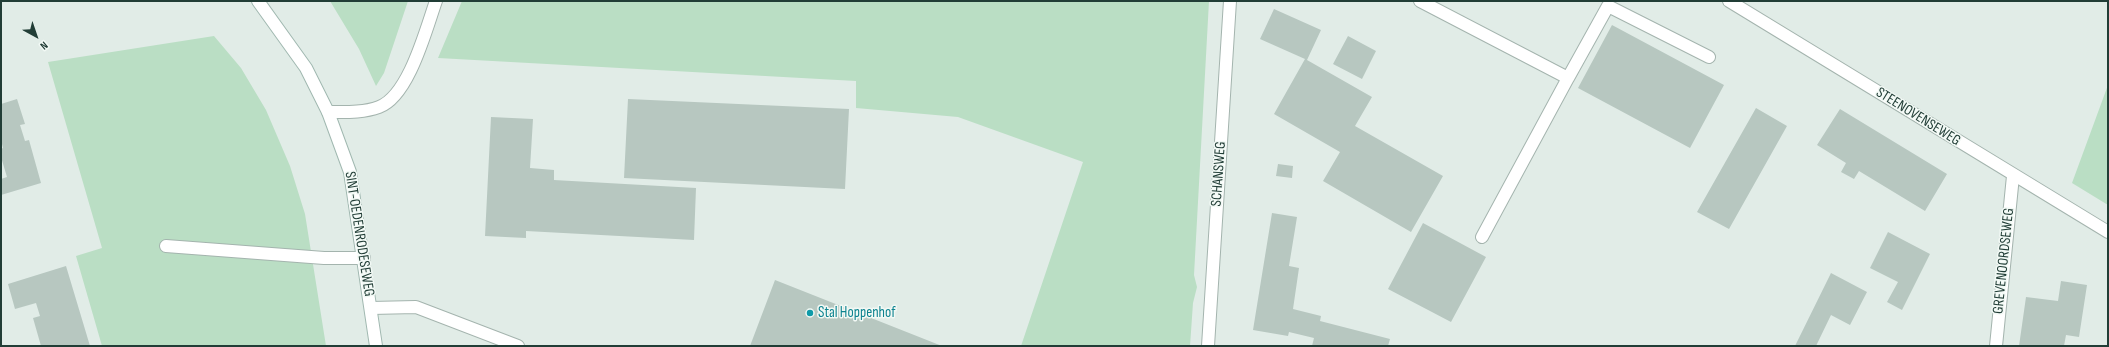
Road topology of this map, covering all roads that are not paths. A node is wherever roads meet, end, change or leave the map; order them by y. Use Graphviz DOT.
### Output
graph roads {
  1 [pos="258,1"];
  2 [pos="436,1"];
  3 [pos="1230,1"];
  4 [pos="1420,1"];
  5 [pos="1729,1"];
  6 [pos="1709,58"];
  7 [pos="1568,78"];
  8 [pos="328,112"];
  9 [pos="2013,176"];
  10 [pos="2108,232"];
  11 [pos="1482,237"];
  12 [pos="166,246"];
  13 [pos="364,258"];
  14 [pos="371,308"];
  15 [pos="376,346"];
  16 [pos="518,346"];
  17 [pos="1208,346"];
  18 [pos="1996,346"];
  1 -- 8 [label="street, SINT-OEDENRODESEWEG"];
  2 -- 8 [label="street"];
  3 -- 17 [label="street, SCHANSWEG"];
  4 -- 7 [label="street"];
  5 -- 9 [label="street, STEENOVENSEWEG"];
  6 -- 7 [label="street"];
  7 -- 11 [label="street"];
  8 -- 13 [label="street, SINT-OEDENRODESEWEG"];
  9 -- 10 [label="street, STEENOVENSEWEG"];
  9 -- 18 [label="street, GREVENOORDSEWEG"];
  12 -- 13 [label="street"];
  13 -- 14 [label="street, SINT-OEDENRODESEWEG"];
  14 -- 15 [label="street, SINT-OEDENRODESEWEG"];
  14 -- 16 [label="street"];
}
